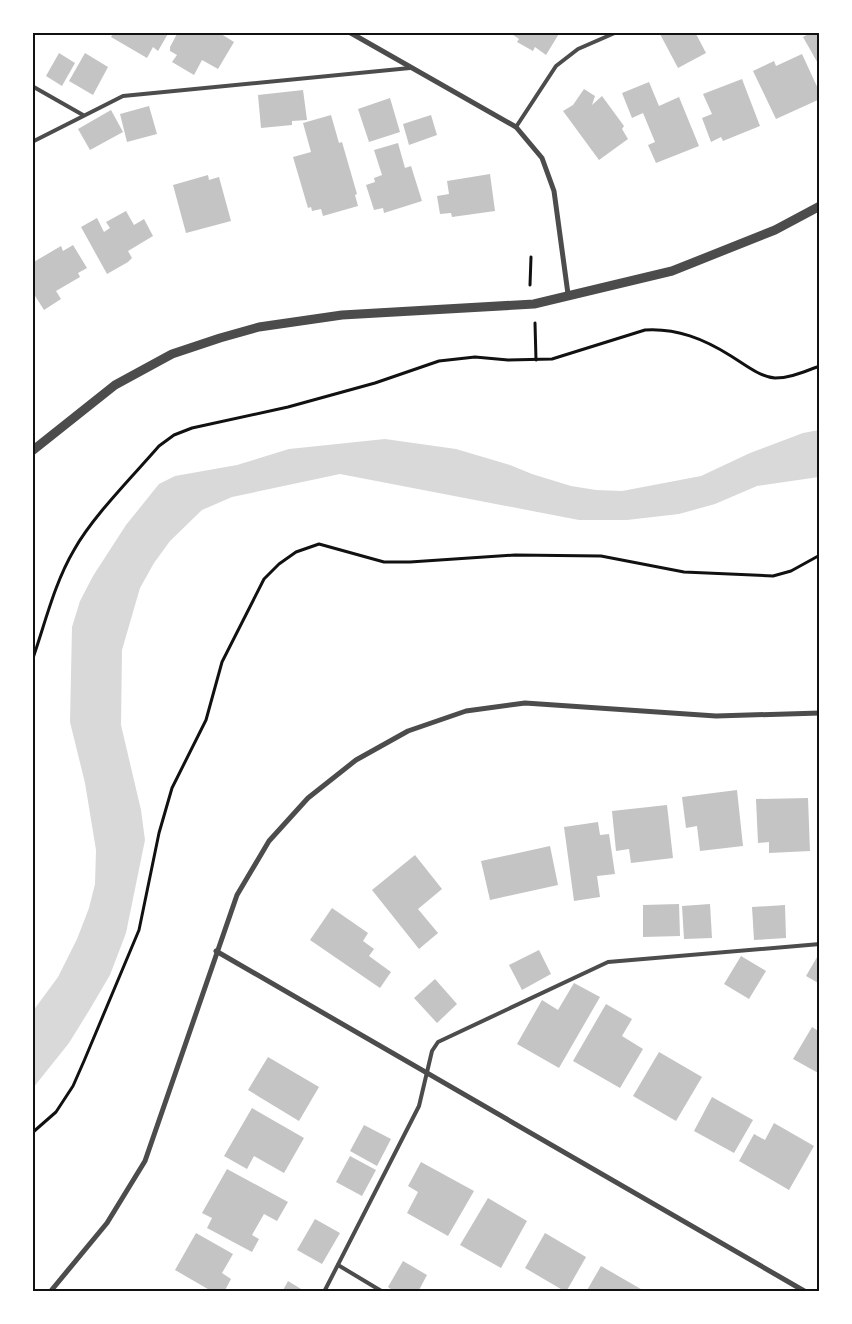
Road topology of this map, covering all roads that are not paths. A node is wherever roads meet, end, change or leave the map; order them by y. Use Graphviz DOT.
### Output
graph roads {
  1 [pos="349,32"];
  2 [pos="617,32"];
  3 [pos="410,68"];
  4 [pos="32,86"];
  5 [pos="84,115"];
  6 [pos="516,127"];
  7 [pos="32,142"];
  8 [pos="820,206"];
  9 [pos="568,294"];
  10 [pos="32,451"];
  11 [pos="820,713"];
  12 [pos="820,944"];
  13 [pos="216,951"];
  14 [pos="428,1072"];
  15 [pos="338,1265"];
  16 [pos="50,1292"];
  17 [pos="324,1292"];
  18 [pos="383,1292"];
  19 [pos="806,1292"];
  1 -- 3 [label="street"];
  2 -- 6 [label="lane"];
  3 -- 5 [label="lane"];
  3 -- 6 [label="street"];
  4 -- 5 [label="lane"];
  5 -- 7 [label="lane"];
  6 -- 9 [label="street"];
  8 -- 9 [label="street"];
  9 -- 10 [label="street"];
  11 -- 13 [label="street"];
  12 -- 14 [label="lane"];
  13 -- 14 [label="street"];
  13 -- 16 [label="street"];
  14 -- 15 [label="lane"];
  14 -- 19 [label="street"];
  15 -- 17 [label="lane"];
  15 -- 18 [label="lane"];
}
